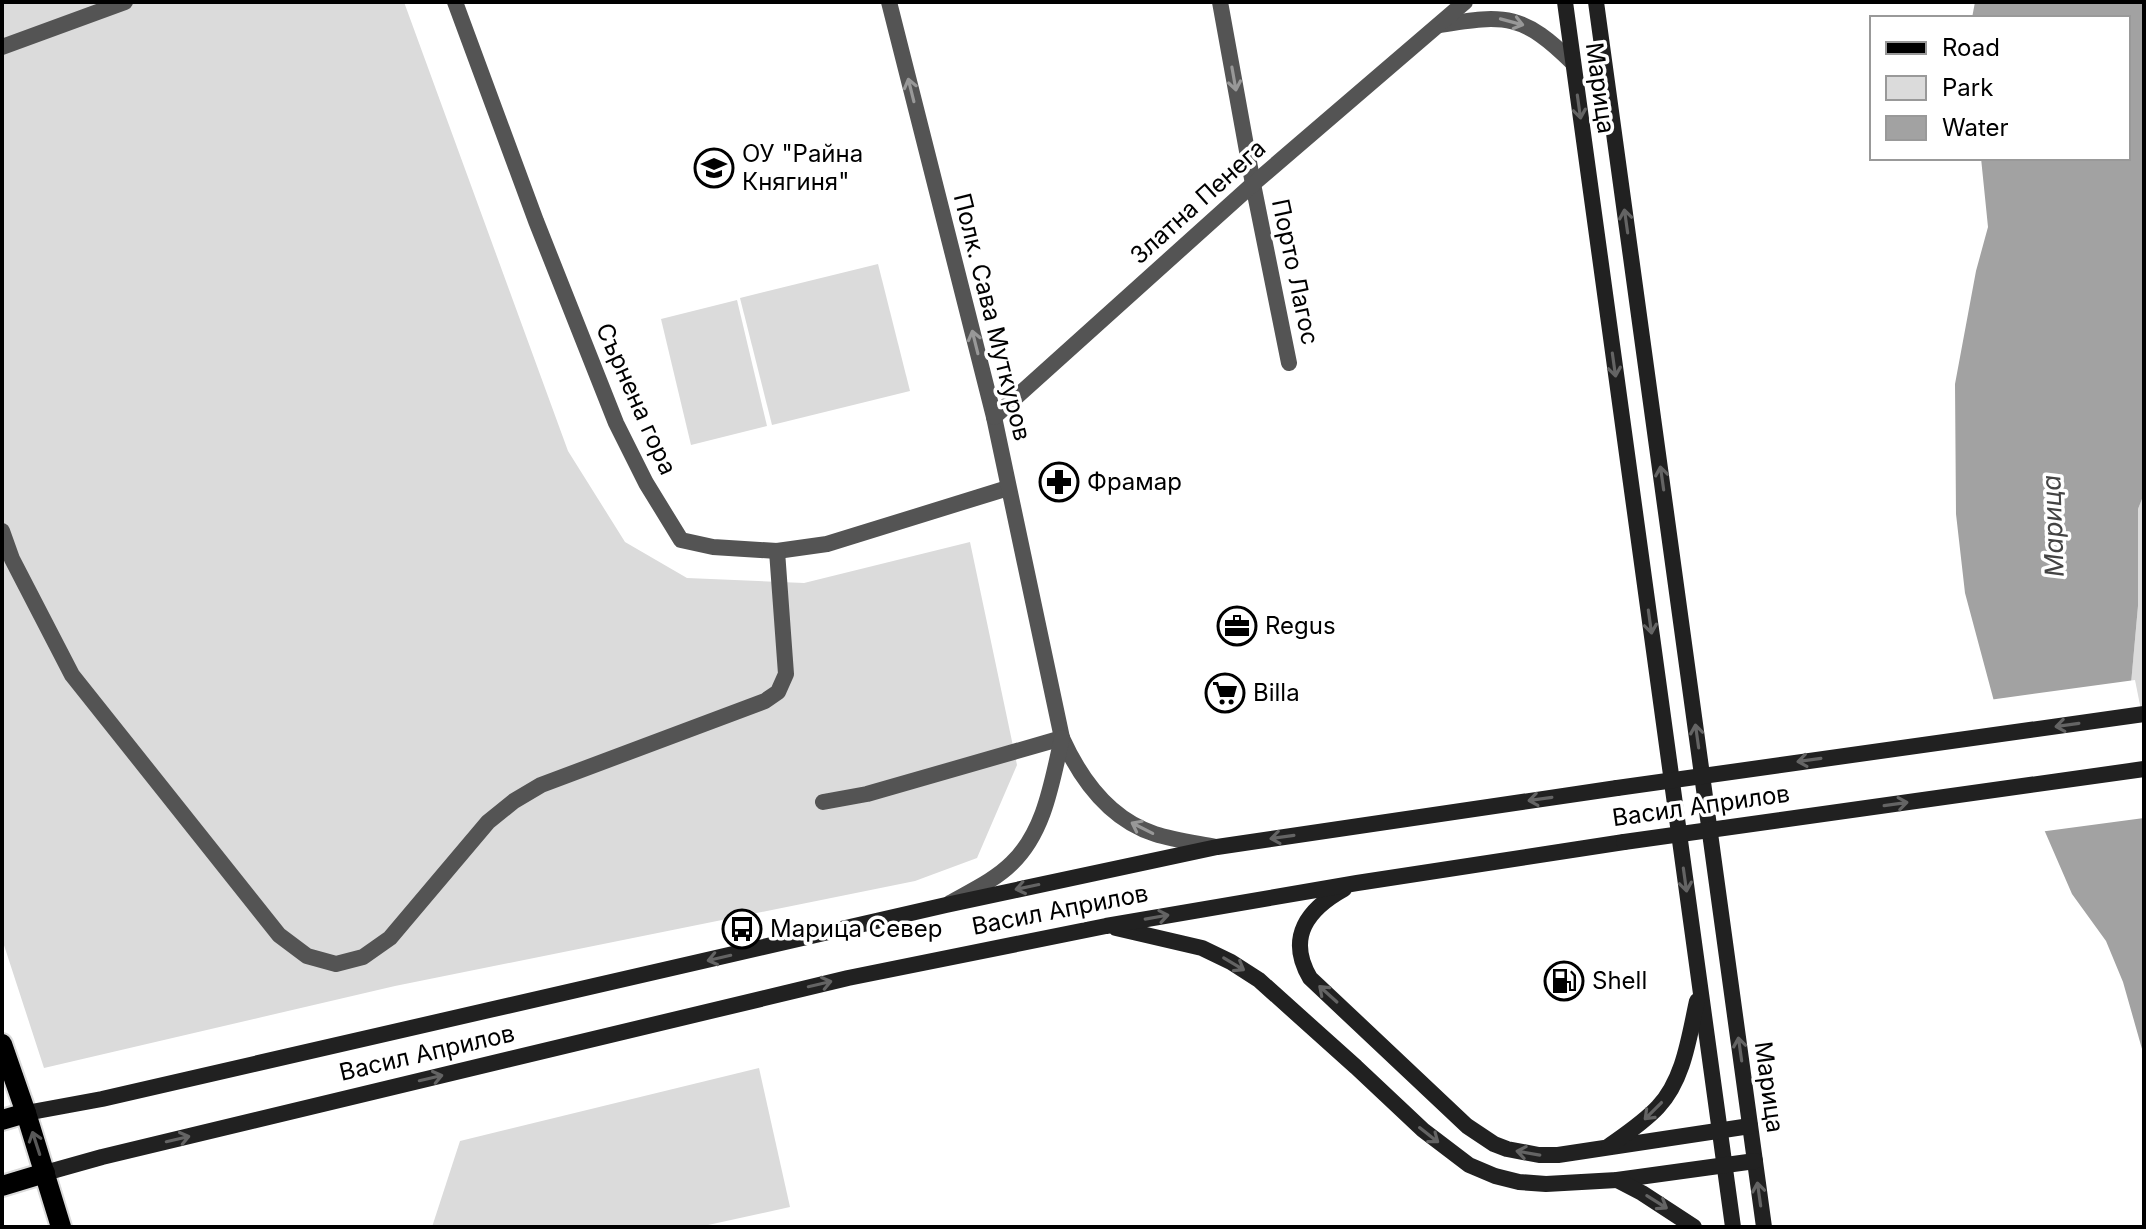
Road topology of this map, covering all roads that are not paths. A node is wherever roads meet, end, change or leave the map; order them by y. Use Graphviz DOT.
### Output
graph roads {
  1 [pos="125,2"];
  2 [pos="455,2"];
  3 [pos="889,2"];
  4 [pos="1220,2"];
  5 [pos="1465,2"];
  6 [pos="1565,2"];
  7 [pos="1596,2"];
  8 [pos="1438,26"];
  9 [pos="2,47"];
  10 [pos="1573,63"];
  11 [pos="1253,184"];
  12 [pos="1289,363"];
  13 [pos="994,417"];
  14 [pos="1008,488"];
  15 [pos="2,531"];
  16 [pos="777,551"];
  17 [pos="2144,714"];
  18 [pos="1062,738"];
  19 [pos="2144,769"];
  20 [pos="823,802"];
  21 [pos="1217,847"];
  22 [pos="1357,883"];
  23 [pos="946,905"];
  24 [pos="1106,926"];
  25 [pos="1700,988"];
  26 [pos="2,1044"];
  27 [pos="26,1113"];
  28 [pos="2,1120"];
  29 [pos="1750,1126"];
  30 [pos="1719,1131"];
  31 [pos="1606,1148"];
  32 [pos="1755,1161"];
  33 [pos="1724,1165"];
  34 [pos="45,1173"];
  35 [pos="1617,1180"];
  36 [pos="2,1186"];
  37 [pos="61,1227"];
  38 [pos="1694,1227"];
  39 [pos="1733,1227"];
  40 [pos="1764,1227"];
  1 -- 9 [label="street"];
  2 -- 16 [label="street, Сърнена гора"];
  13 -- 3 [label="street, Полк. Сава Муткуров, one-way"];
  4 -- 11 [label="street, Порто Лагос, one-way"];
  5 -- 8 [label="street, Златна Пенега"];
  6 -- 10 [label="main road, Марица"];
  29 -- 7 [label="main road, Марица, one-way"];
  8 -- 10 [label="street, one-way"];
  8 -- 11 [label="street, Златна Пенега"];
  10 -- 25 [label="main road, Марица, one-way"];
  11 -- 12 [label="street, Порто Лагос"];
  11 -- 13 [label="street, Златна Пенега"];
  13 -- 14 [label="street, Полк. Сава Муткуров"];
  14 -- 16 [label="street, Сърнена гора"];
  14 -- 18 [label="street, Полк. Сава Муткуров"];
  15 -- 16 [label="street"];
  17 -- 21 [label="main road, Васил Априлов, one-way, bridge"];
  18 -- 20 [label="street"];
  21 -- 18 [label="street, one-way"];
  18 -- 23 [label="street"];
  22 -- 19 [label="main road, Васил Априлов, one-way, bridge"];
  21 -- 23 [label="main road, Васил Априлов, one-way"];
  24 -- 22 [label="main road, Васил Априлов, one-way"];
  31 -- 22 [label="main road, one-way"];
  23 -- 27 [label="main road, Васил Априлов, one-way"];
  34 -- 24 [label="main road, Васил Априлов, one-way"];
  24 -- 35 [label="main road, one-way"];
  25 -- 30 [label="main road, Марица"];
  25 -- 31 [label="main road, one-way"];
  26 -- 27 [label="main road"];
  27 -- 28 [label="main road, Васил Априлов"];
  34 -- 27 [label="main road, one-way"];
  29 -- 30 [label="main road"];
  29 -- 32 [label="main road, Марица"];
  30 -- 31 [label="main road"];
  30 -- 33 [label="main road, Марица"];
  32 -- 33 [label="main road"];
  40 -- 32 [label="main road, Марица, one-way"];
  33 -- 35 [label="main road"];
  33 -- 39 [label="main road, Марица"];
  34 -- 36 [label="main road, Васил Априлов"];
  34 -- 37 [label="main road"];
  35 -- 38 [label="main road, one-way"];
}
